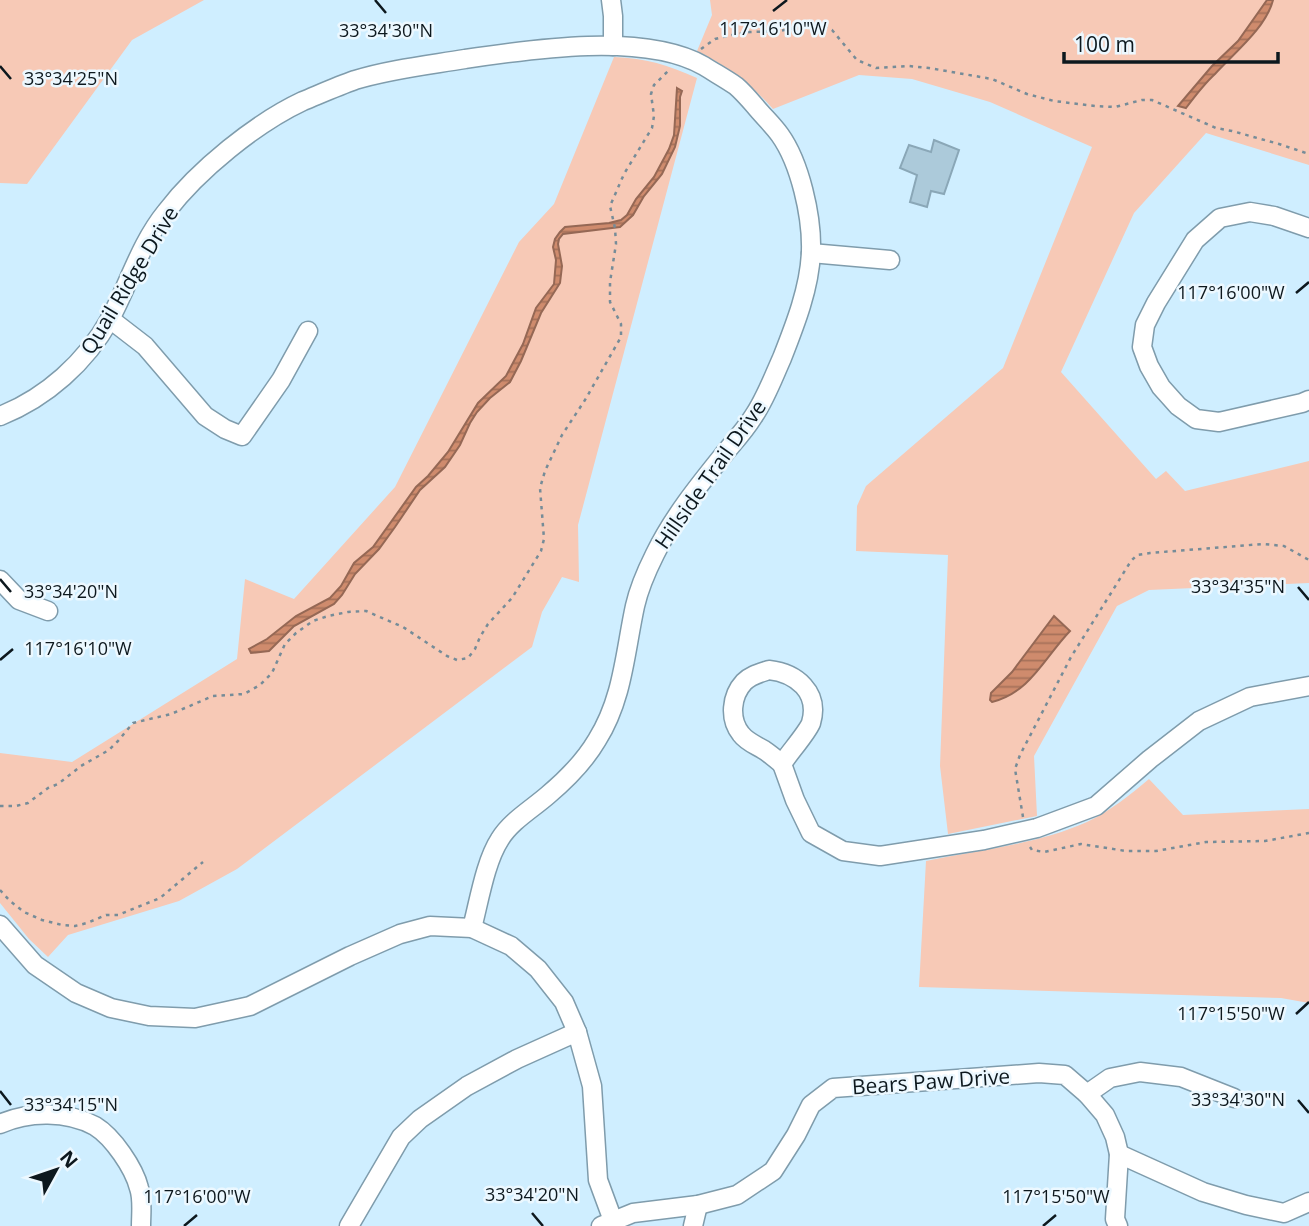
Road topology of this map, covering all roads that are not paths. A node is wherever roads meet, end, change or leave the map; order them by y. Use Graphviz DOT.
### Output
graph roads {
  1 [pos="611,0"];
  2 [pos="613,46"];
  3 [pos="1309,228"];
  4 [pos="811,253"];
  5 [pos="890,260"];
  6 [pos="110,319"];
  7 [pos="308,331"];
  8 [pos="1309,400"];
  9 [pos="0,416"];
  10 [pos="0,580"];
  11 [pos="48,611"];
  12 [pos="1309,686"];
  13 [pos="782,764"];
  14 [pos="0,925"];
  15 [pos="472,928"];
  16 [pos="577,1032"];
  17 [pos="1087,1094"];
  18 [pos="1234,1098"];
  19 [pos="0,1125"];
  20 [pos="1119,1153"];
  21 [pos="1309,1202"];
  22 [pos="698,1205"];
  23 [pos="1284,1220"];
  24 [pos="610,1224"];
  25 [pos="141,1226"];
  26 [pos="349,1226"];
  27 [pos="693,1226"];
  28 [pos="1118,1226"];
  1 -- 2 [label="street"];
  2 -- 4 [label="street, Hillside Trail Drive"];
  2 -- 6 [label="street, Quail Ridge Drive"];
  3 -- 8 [label="street"];
  4 -- 5 [label="street"];
  4 -- 15 [label="street, Hillside Trail Drive"];
  6 -- 7 [label="street"];
  6 -- 9 [label="street, Quail Ridge Drive"];
  10 -- 11 [label="street"];
  12 -- 13 [label="street"];
  13 -- 13 [label="street"];
  14 -- 15 [label="street"];
  15 -- 16 [label="street"];
  16 -- 24 [label="street"];
  16 -- 26 [label="street"];
  17 -- 18 [label="street"];
  17 -- 20 [label="street, Bears Paw Drive"];
  17 -- 22 [label="street, Bears Paw Drive"];
  19 -- 25 [label="street"];
  20 -- 23 [label="street"];
  20 -- 28 [label="street"];
  21 -- 23 [label="street"];
  22 -- 24 [label="street, Bears Paw Drive"];
  22 -- 27 [label="street"];
}
